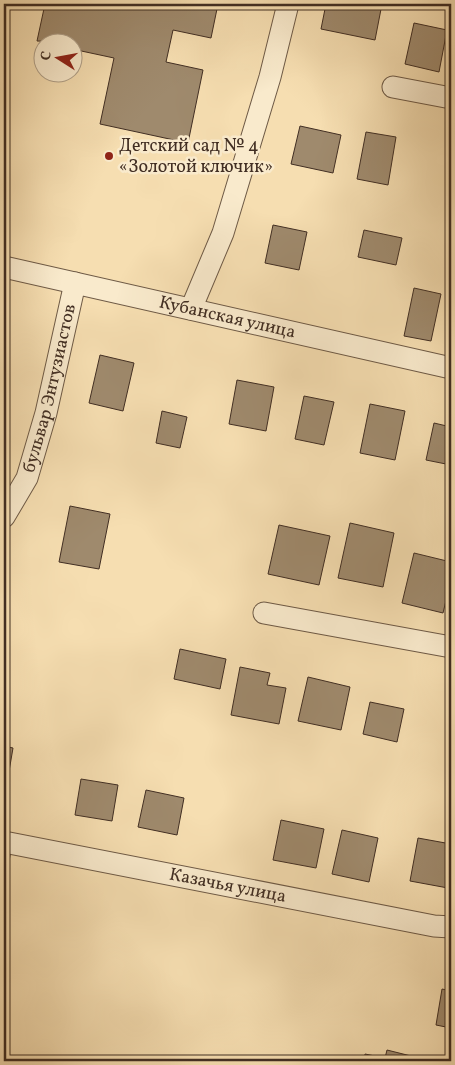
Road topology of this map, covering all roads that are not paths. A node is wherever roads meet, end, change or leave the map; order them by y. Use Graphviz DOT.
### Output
graph roads {
  1 [pos="288,4"];
  2 [pos="393,87"];
  3 [pos="451,98"];
  4 [pos="4,267"];
  5 [pos="75,283"];
  6 [pos="191,309"];
  7 [pos="451,368"];
  8 [pos="4,517"];
  9 [pos="264,613"];
  10 [pos="451,647"];
  11 [pos="5,847"];
  12 [pos="451,927"];
  1 -- 6 [label="street"];
  2 -- 3 [label="street"];
  4 -- 5 [label="street, Кубанская улица"];
  5 -- 6 [label="street, Кубанская улица"];
  5 -- 8 [label="street, бульвар Энтузиастов"];
  6 -- 7 [label="street, Кубанская улица"];
  9 -- 10 [label="street"];
  11 -- 12 [label="street, Казачья улица"];
}
